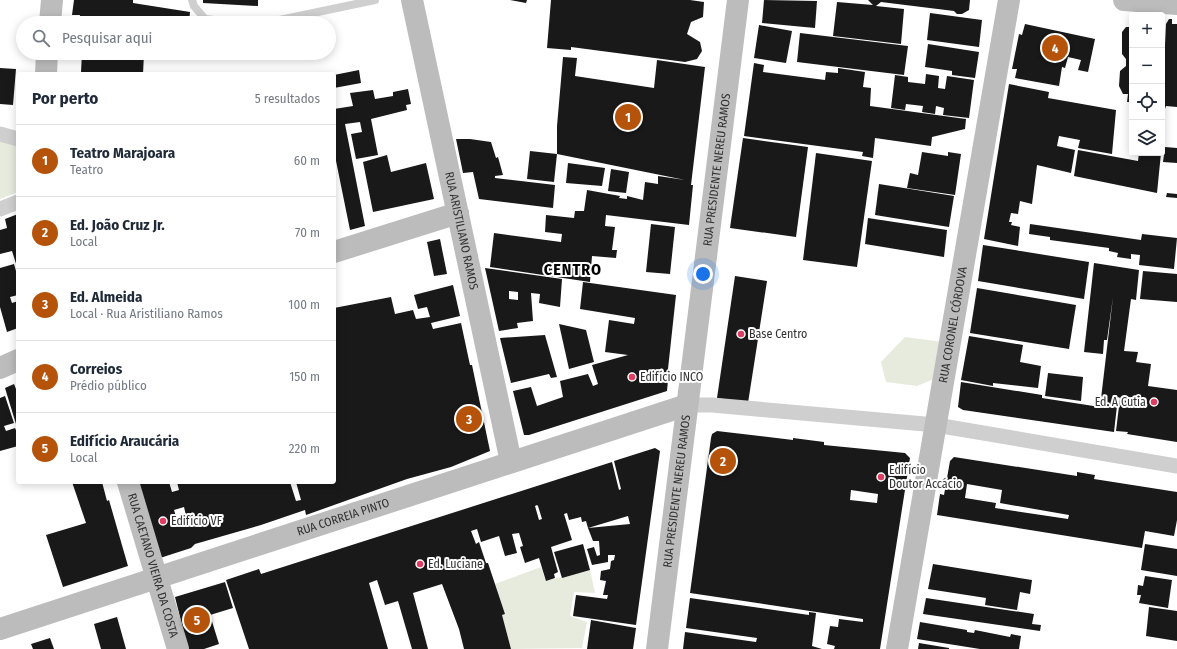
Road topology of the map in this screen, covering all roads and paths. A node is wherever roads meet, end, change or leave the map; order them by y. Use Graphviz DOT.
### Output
graph roads {
  1 [pos="52,0"];
  2 [pos="192,0"];
  3 [pos="375,0"];
  4 [pos="412,0"];
  5 [pos="738,0"];
  6 [pos="1009,0"];
  7 [pos="1124,0"];
  8 [pos="1177,4"];
  9 [pos="51,16"];
  10 [pos="203,16"];
  11 [pos="299,16"];
  12 [pos="47,60"];
  13 [pos="46,72"];
  14 [pos="0,134"];
  15 [pos="16,138"];
  16 [pos="16,203"];
  17 [pos="0,209"];
  18 [pos="458,213"];
  19 [pos="336,251"];
  20 [pos="16,361"];
  21 [pos="0,368"];
  22 [pos="687,405"];
  23 [pos="936,425"];
  24 [pos="511,462"];
  25 [pos="1177,466"];
  26 [pos="129,484"];
  27 [pos="157,578"];
  28 [pos="0,630"];
  29 [pos="178,649"];
  30 [pos="657,649"];
  31 [pos="897,649"];
  1 -- 9 [label="street"];
  2 -- 10 [label="lane"];
  3 -- 11 [label="lane"];
  4 -- 18 [label="street, RUA ARISTILIANO RAMOS"];
  5 -- 22 [label="street, RUA PRESIDENTE NEREU RAMOS"];
  6 -- 23 [label="street, RUA CORONEL CÓRDOVA"];
  7 -- 8 [label="street"];
  12 -- 13 [label="street"];
  14 -- 15 [label="street"];
  16 -- 17 [label="street"];
  18 -- 19 [label="street"];
  18 -- 24 [label="street, RUA ARISTILIANO RAMOS"];
  20 -- 21 [label="street"];
  22 -- 23 [label="street"];
  22 -- 24 [label="street, RUA CORREIA PINTO"];
  22 -- 30 [label="street, RUA PRESIDENTE NEREU RAMOS"];
  23 -- 25 [label="street"];
  23 -- 31 [label="street, RUA CORONEL CÓRDOVA"];
  24 -- 27 [label="street, RUA CORREIA PINTO"];
  26 -- 27 [label="street, RUA CAETANO VIEIRA DA COSTA"];
  27 -- 28 [label="street, RUA CORREIA PINTO"];
  27 -- 29 [label="street, RUA CAETANO VIEIRA DA COSTA"];
}
